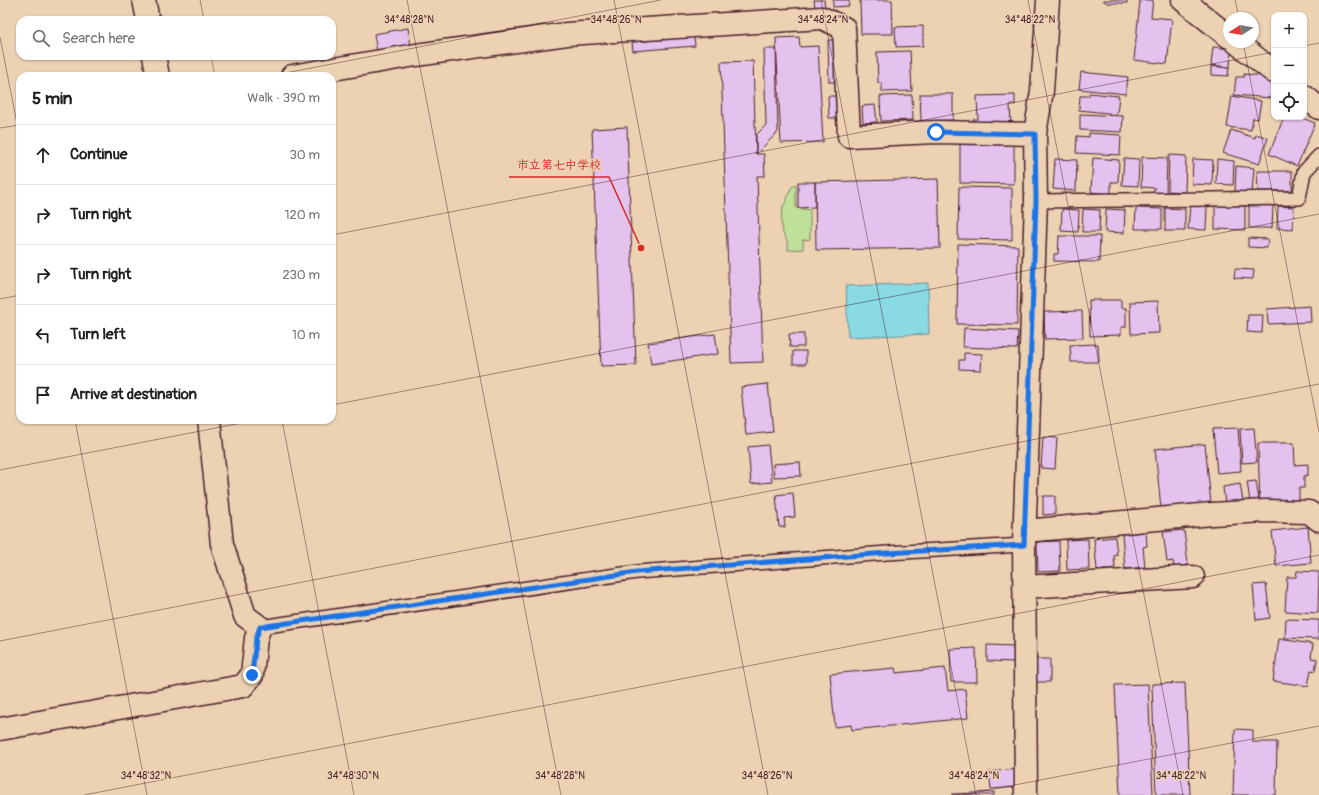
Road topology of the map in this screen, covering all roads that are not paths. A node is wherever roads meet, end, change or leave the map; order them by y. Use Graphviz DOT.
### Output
graph roads {
  1 [pos="144,0"];
  2 [pos="1048,0"];
  3 [pos="1183,0"];
  4 [pos="147,16"];
  5 [pos="1223,32"];
  6 [pos="1244,48"];
  7 [pos="155,60"];
  8 [pos="1271,70"];
  9 [pos="157,72"];
  10 [pos="316,72"];
  11 [pos="1307,98"];
  12 [pos="1319,108"];
  13 [pos="1035,134"];
  14 [pos="1319,156"];
  15 [pos="1036,201"];
  16 [pos="209,424"];
  17 [pos="1317,518"];
  18 [pos="1024,538"];
  19 [pos="1193,577"];
  20 [pos="1024,587"];
  21 [pos="260,627"];
  22 [pos="0,730"];
  23 [pos="1026,795"];
  1 -- 4 [label="street"];
  2 -- 13 [label="street"];
  3 -- 5 [label="street"];
  6 -- 8 [label="street"];
  7 -- 9 [label="street"];
  10 -- 13 [label="street"];
  11 -- 12 [label="street"];
  13 -- 15 [label="street"];
  14 -- 15 [label="lane"];
  15 -- 18 [label="street"];
  16 -- 21 [label="street"];
  17 -- 18 [label="street"];
  18 -- 20 [label="street"];
  18 -- 21 [label="lane"];
  19 -- 20 [label="street"];
  20 -- 23 [label="street"];
  21 -- 22 [label="street"];
}
